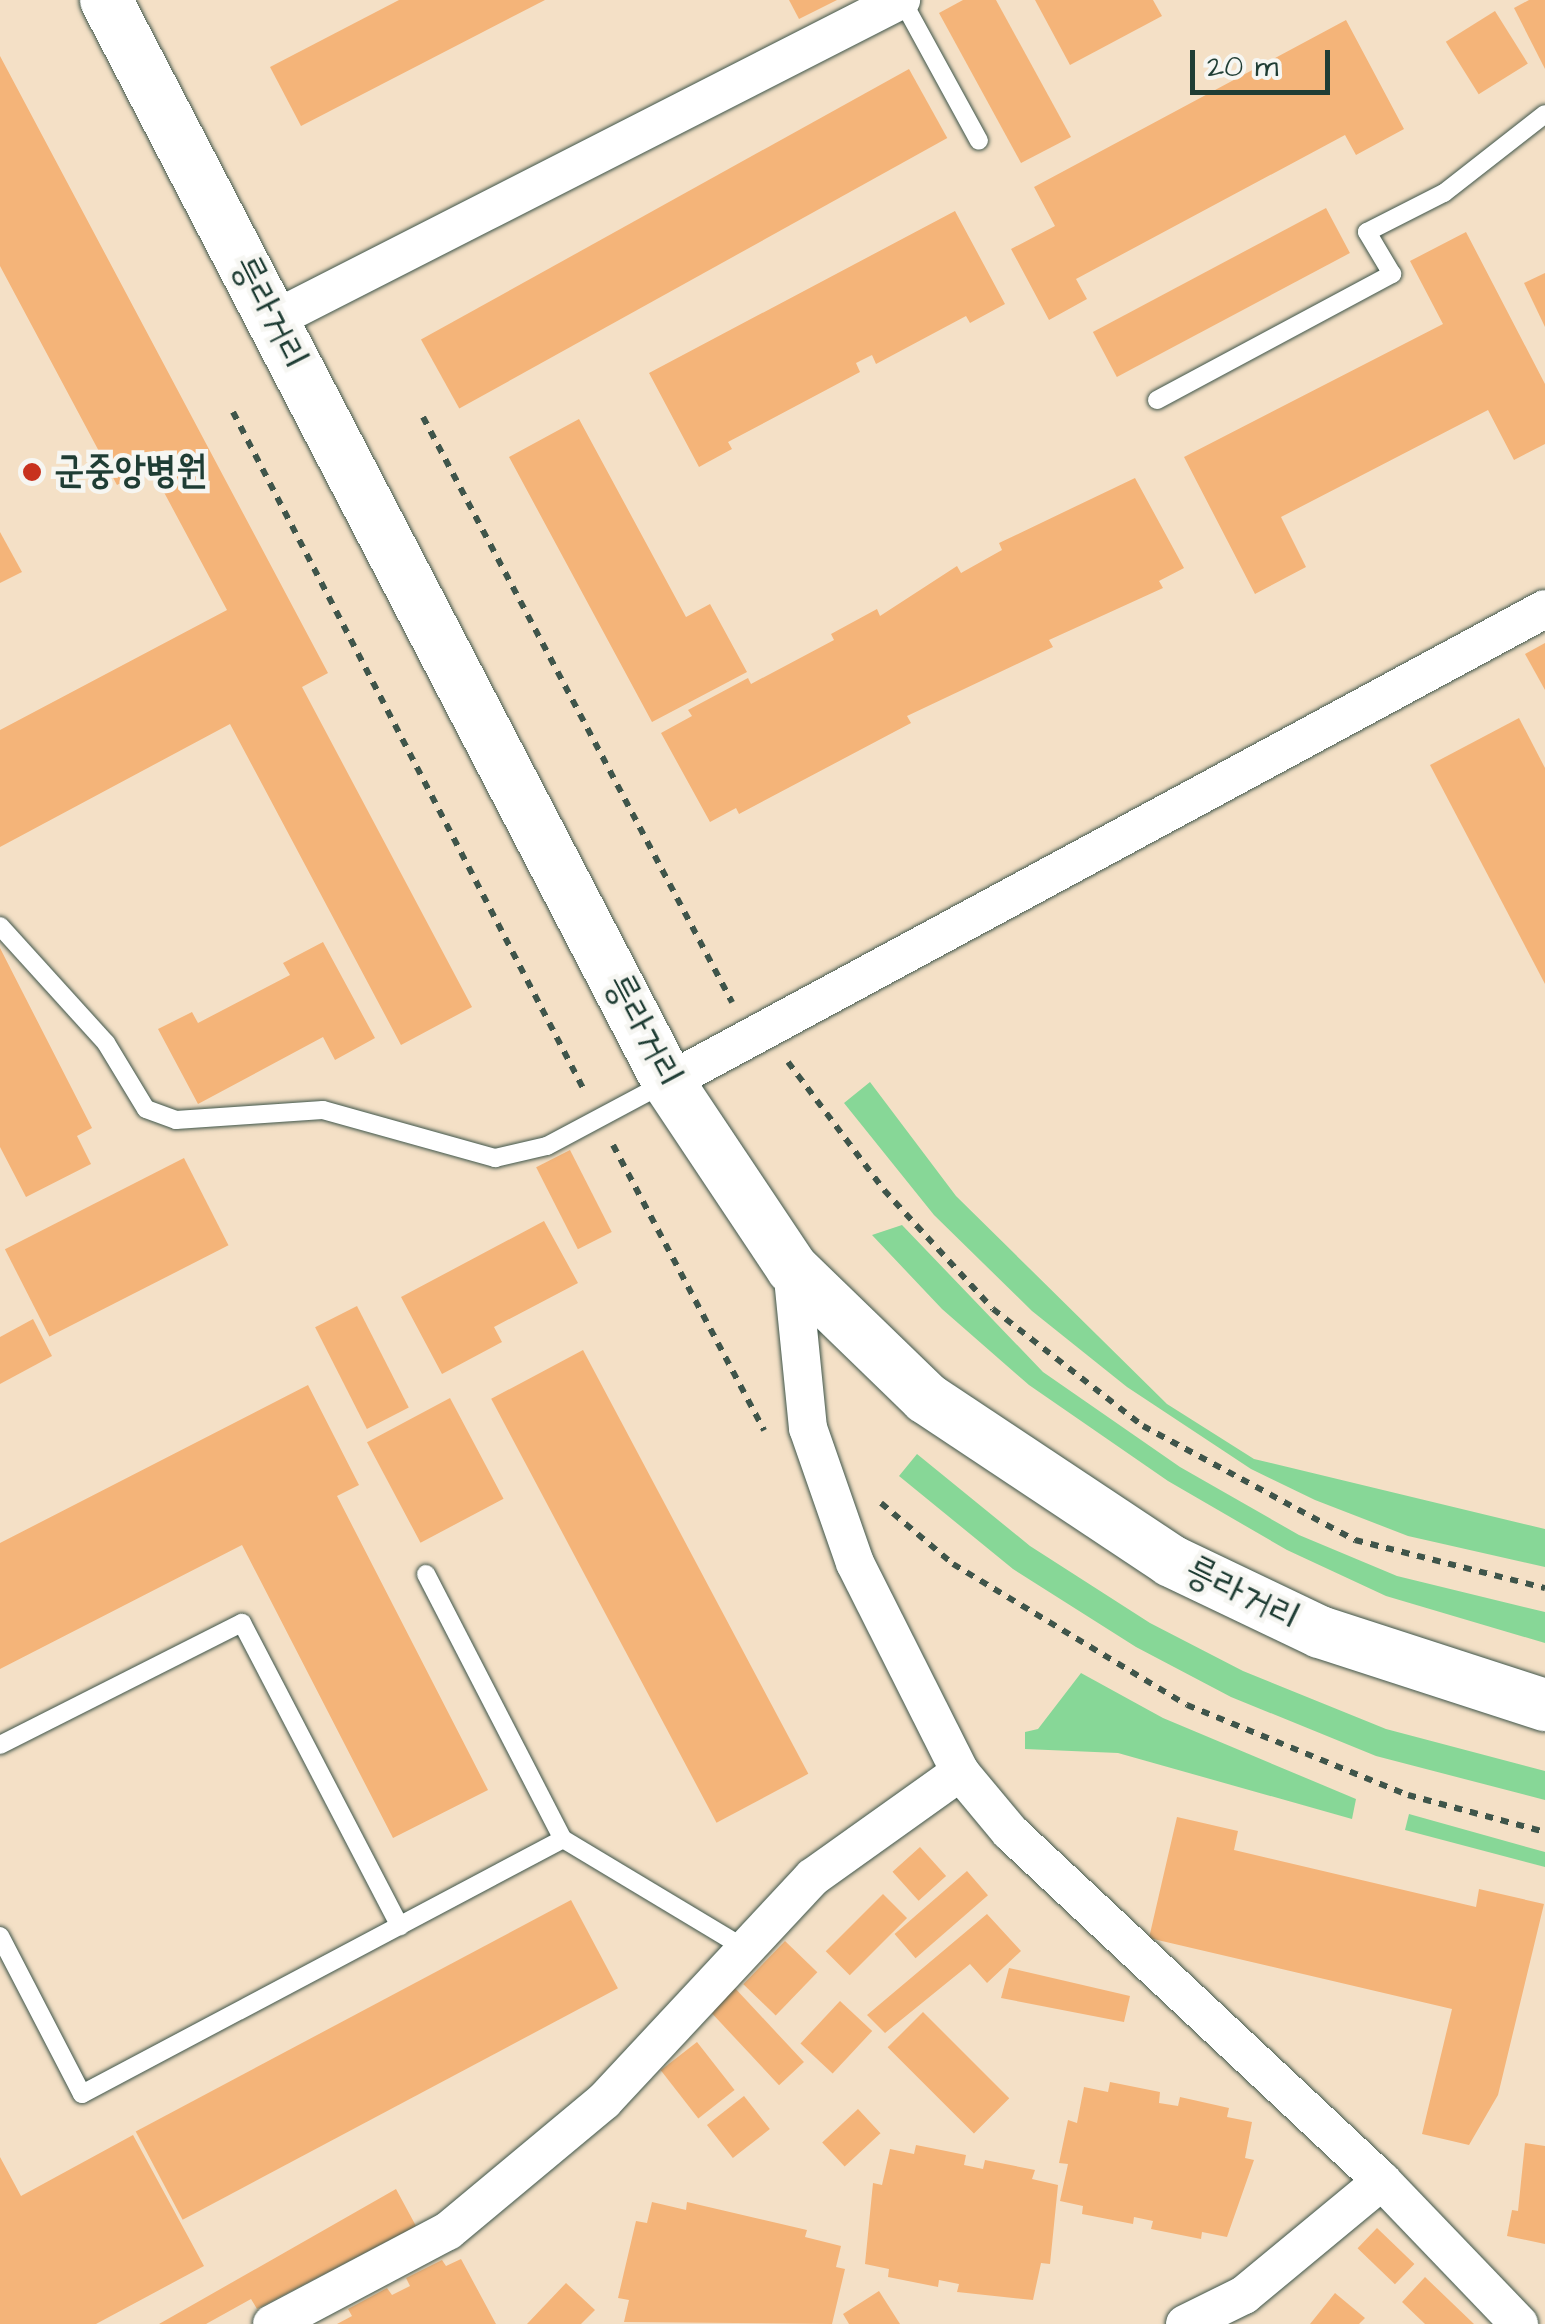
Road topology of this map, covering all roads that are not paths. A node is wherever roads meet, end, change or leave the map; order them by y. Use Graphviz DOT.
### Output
graph roads {
  1 [pos="106,0"];
  2 [pos="902,1"];
  3 [pos="1545,114"];
  4 [pos="979,141"];
  5 [pos="274,320"];
  6 [pos="1157,400"];
  7 [pos="1545,609"];
  8 [pos="0,926"];
  9 [pos="668,1082"];
  10 [pos="792,1268"];
  11 [pos="426,1574"];
  12 [pos="1545,1705"];
  13 [pos="0,1745"];
  14 [pos="960,1772"];
  15 [pos="564,1839"];
  16 [pos="400,1926"];
  17 [pos="0,1936"];
  18 [pos="746,1949"];
  19 [pos="1382,2180"];
  20 [pos="272,2324"];
  21 [pos="1185,2324"];
  22 [pos="1519,2324"];
  1 -- 5 [label="main road, 릉라거리"];
  2 -- 4 [label="lane"];
  2 -- 5 [label="street"];
  3 -- 6 [label="lane"];
  5 -- 9 [label="main road, 릉라거리"];
  7 -- 9 [label="street"];
  8 -- 9 [label="lane"];
  9 -- 10 [label="main road, 릉라거리"];
  10 -- 12 [label="main road, 릉라거리"];
  10 -- 14 [label="street"];
  11 -- 15 [label="lane"];
  13 -- 16 [label="lane"];
  14 -- 18 [label="street"];
  14 -- 19 [label="street"];
  15 -- 16 [label="lane"];
  15 -- 18 [label="lane"];
  16 -- 17 [label="lane"];
  18 -- 20 [label="street"];
  19 -- 21 [label="street"];
  19 -- 22 [label="street"];
}
